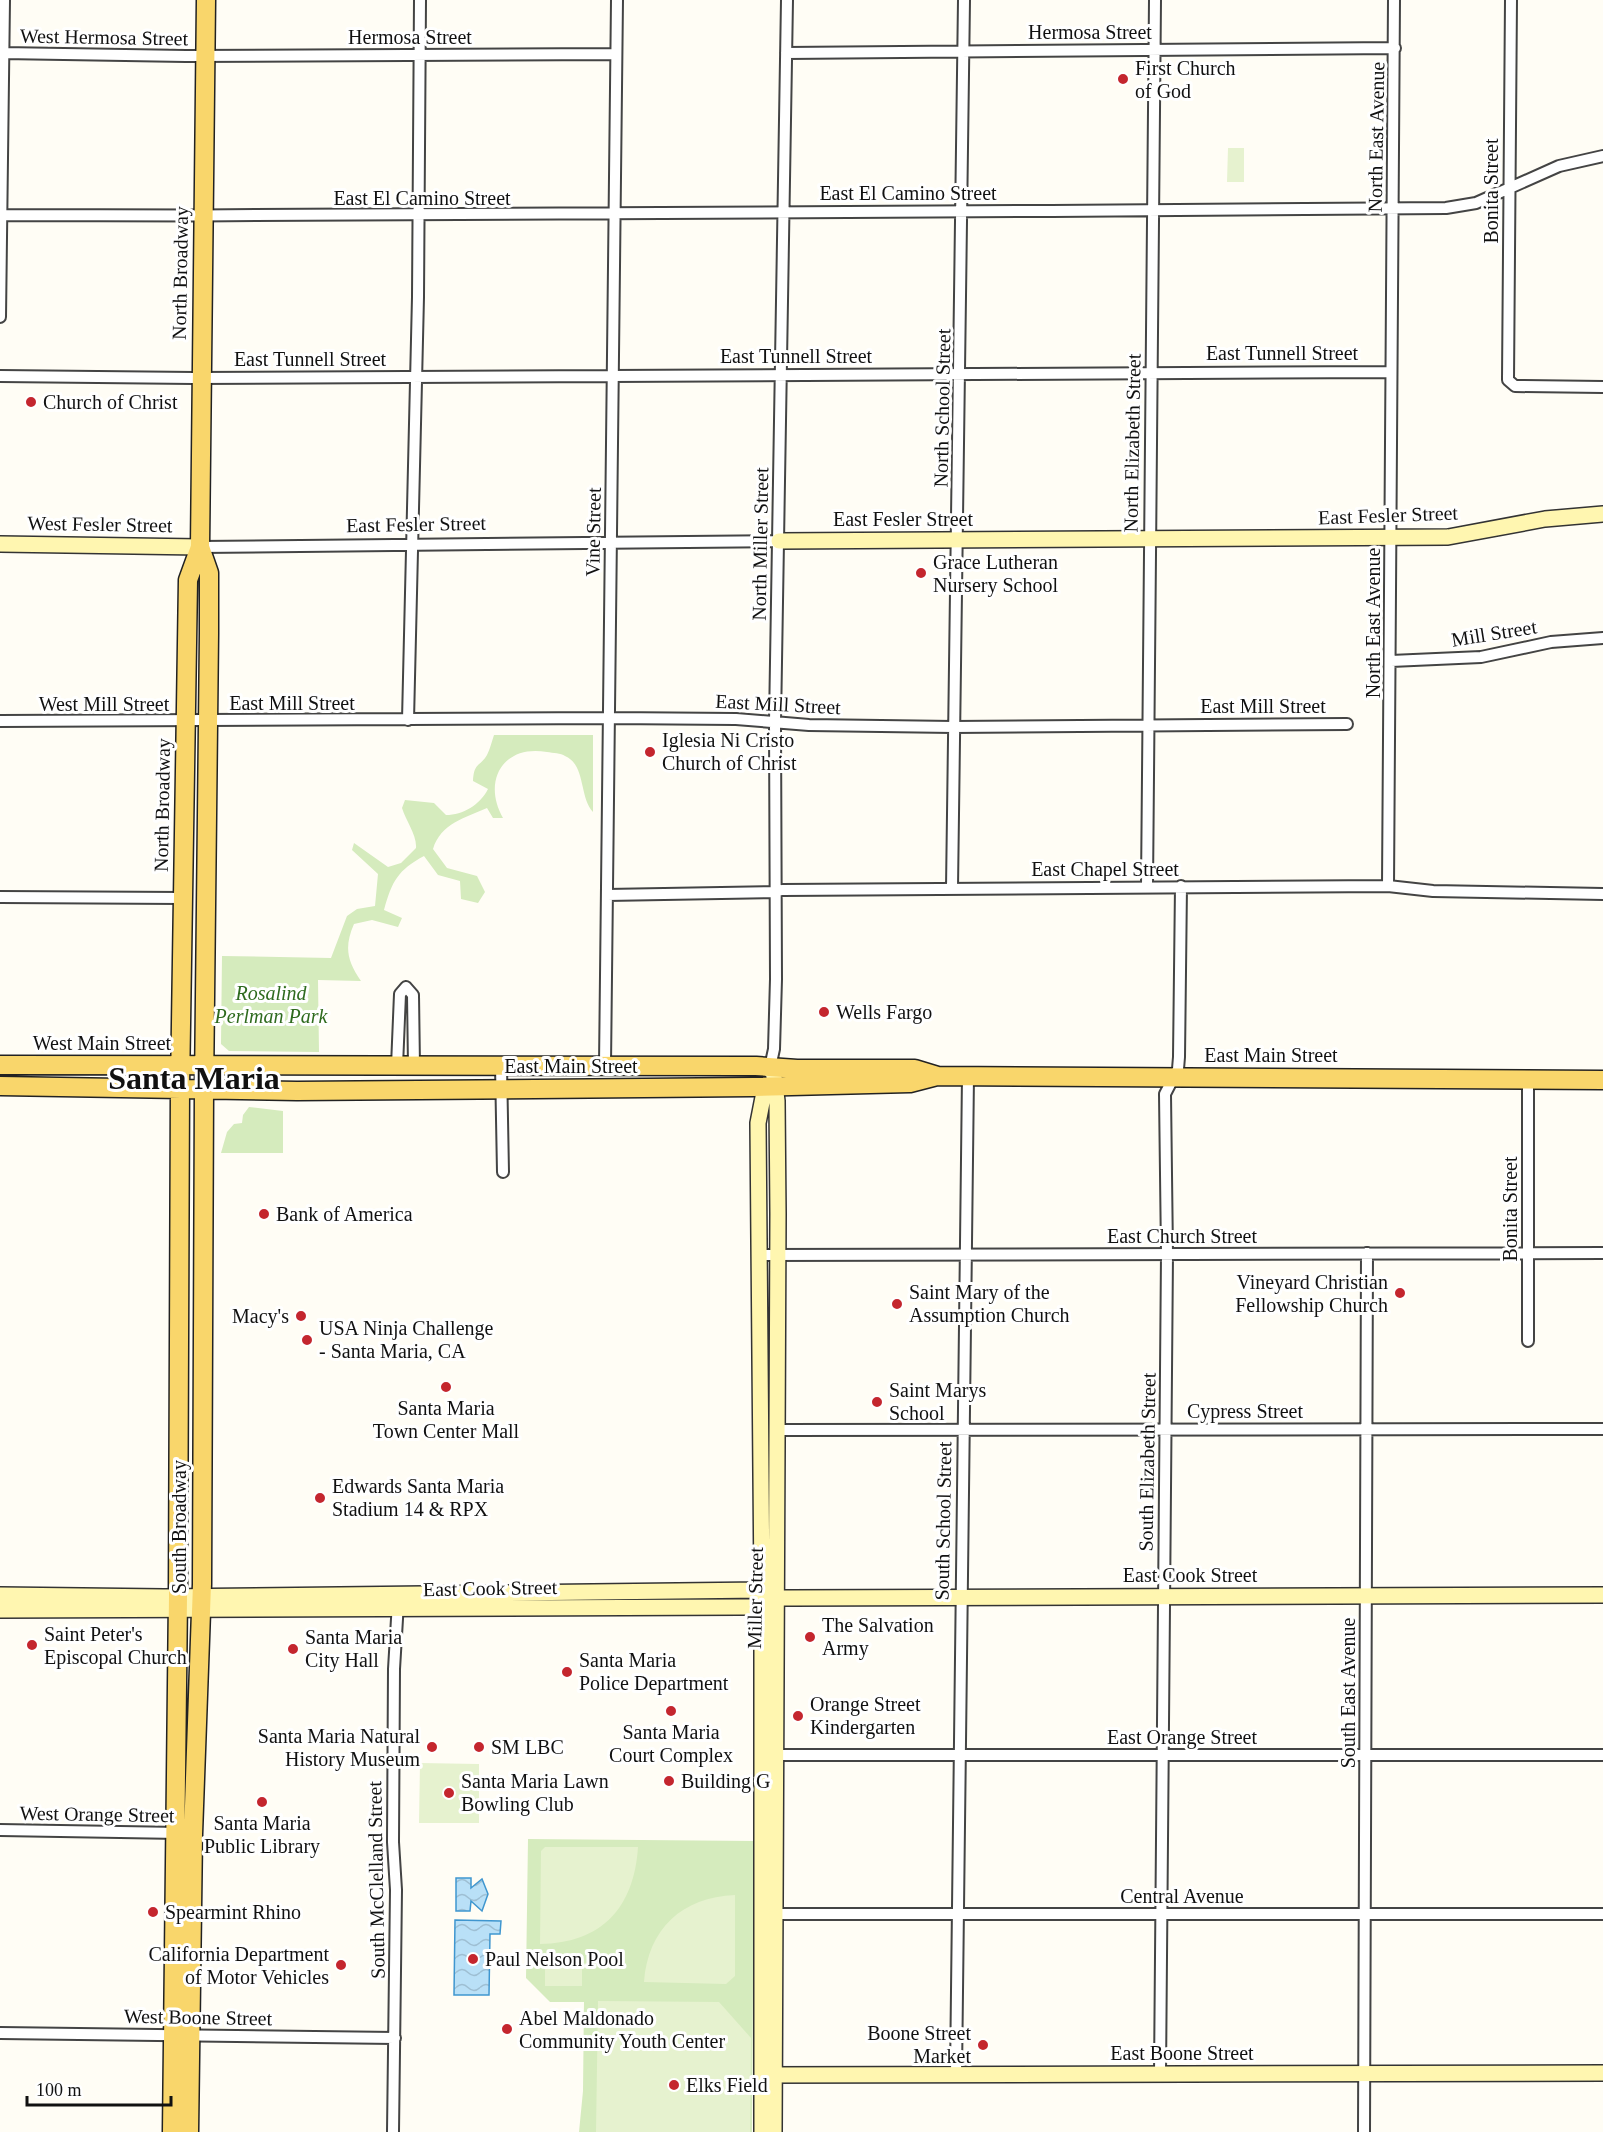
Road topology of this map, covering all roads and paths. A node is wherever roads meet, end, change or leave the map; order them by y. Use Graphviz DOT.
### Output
graph roads {
  1 [pos="4,0"];
  2 [pos="206,0"];
  3 [pos="420,0"];
  4 [pos="617,0"];
  5 [pos="787,0"];
  6 [pos="964,0"];
  7 [pos="1155,0"];
  8 [pos="1394,0"];
  9 [pos="1511,0"];
  10 [pos="1395,48"];
  11 [pos="1154,50"];
  12 [pos="965,51"];
  13 [pos="3,53"];
  14 [pos="786,53"];
  15 [pos="616,54"];
  16 [pos="419,55"];
  17 [pos="204,56"];
  18 [pos="1603,156"];
  19 [pos="1509,187"];
  20 [pos="1393,208"];
  21 [pos="782,211"];
  22 [pos="1153,211"];
  23 [pos="615,212"];
  24 [pos="962,212"];
  25 [pos="1,215"];
  26 [pos="204,217"];
  27 [pos="418,217"];
  28 [pos="0,317"];
  29 [pos="1151,371"];
  30 [pos="1390,372"];
  31 [pos="779,373"];
  32 [pos="961,374"];
  33 [pos="0,376"];
  34 [pos="613,376"];
  35 [pos="416,377"];
  36 [pos="202,378"];
  37 [pos="1603,387"];
  38 [pos="1603,514"];
  39 [pos="1392,538"];
  40 [pos="1150,539"];
  41 [pos="957,540"];
  42 [pos="779,541"];
  43 [pos="611,543"];
  44 [pos="0,544"];
  45 [pos="412,545"];
  46 [pos="200,547"];
  47 [pos="1603,638"];
  48 [pos="1391,661"];
  49 [pos="609,718"];
  50 [pos="408,720"];
  51 [pos="0,722"];
  52 [pos="186,722"];
  53 [pos="208,722"];
  54 [pos="775,722"];
  55 [pos="1149,724"];
  56 [pos="1347,724"];
  57 [pos="953,727"];
  58 [pos="1147,886"];
  59 [pos="1181,886"];
  60 [pos="1388,886"];
  61 [pos="952,888"];
  62 [pos="774,892"];
  63 [pos="1603,894"];
  64 [pos="607,895"];
  65 [pos="0,897"];
  66 [pos="183,898"];
  67 [pos="0,1065"];
  68 [pos="94,1065"];
  69 [pos="605,1065"];
  70 [pos="181,1066"];
  71 [pos="204,1066"];
  72 [pos="406,1066"];
  73 [pos="501,1066"];
  74 [pos="771,1066"];
  75 [pos="1175,1073"];
  76 [pos="0,1076"];
  77 [pos="938,1076"];
  78 [pos="968,1076"];
  79 [pos="1528,1078"];
  80 [pos="1603,1080"];
  81 [pos="0,1086"];
  82 [pos="770,1086"];
  83 [pos="180,1087"];
  84 [pos="204,1089"];
  85 [pos="502,1089"];
  86 [pos="503,1172"];
  87 [pos="1367,1253"];
  88 [pos="1528,1253"];
  89 [pos="1603,1253"];
  90 [pos="964,1254"];
  91 [pos="1167,1254"];
  92 [pos="761,1255"];
  93 [pos="778,1255"];
  94 [pos="1528,1341"];
  95 [pos="962,1429"];
  96 [pos="1166,1429"];
  97 [pos="1366,1429"];
  98 [pos="1603,1429"];
  99 [pos="778,1430"];
  100 [pos="762,1590"];
  101 [pos="585,1591"];
  102 [pos="400,1593"];
  103 [pos="0,1595"];
  104 [pos="1603,1595"];
  105 [pos="1164,1596"];
  106 [pos="1366,1596"];
  107 [pos="960,1597"];
  108 [pos="776,1598"];
  109 [pos="178,1603"];
  110 [pos="201,1604"];
  111 [pos="762,1606"];
  112 [pos="585,1607"];
  113 [pos="0,1610"];
  114 [pos="397,1610"];
  115 [pos="768,1755"];
  116 [pos="959,1755"];
  117 [pos="1163,1755"];
  118 [pos="1365,1755"];
  119 [pos="1603,1755"];
  120 [pos="0,1830"];
  121 [pos="184,1834"];
  122 [pos="767,1914"];
  123 [pos="957,1914"];
  124 [pos="1161,1914"];
  125 [pos="1365,1914"];
  126 [pos="1603,1914"];
  127 [pos="0,2033"];
  128 [pos="182,2035"];
  129 [pos="395,2038"];
  130 [pos="1603,2073"];
  131 [pos="956,2074"];
  132 [pos="1160,2074"];
  133 [pos="1364,2074"];
  134 [pos="767,2075"];
  135 [pos="172,2132"];
  136 [pos="189,2132"];
  137 [pos="393,2132"];
  138 [pos="762,2132"];
  139 [pos="774,2132"];
  140 [pos="1364,2132"];
  1 -- 13 [label="street"];
  2 -- 17 [label="main road, North Broadway"];
  3 -- 16 [label="street"];
  4 -- 15 [label="street, Vine Street"];
  5 -- 14 [label="street, North Miller Street"];
  6 -- 12 [label="street, North School Street"];
  7 -- 11 [label="street, North Elizabeth Street"];
  8 -- 10 [label="street, North East Avenue"];
  9 -- 19 [label="street, Bonita Street"];
  10 -- 11 [label="street, Hermosa Street"];
  10 -- 20 [label="street, North East Avenue"];
  11 -- 12 [label="street, Hermosa Street"];
  11 -- 22 [label="street, North Elizabeth Street"];
  12 -- 14 [label="street, Hermosa Street"];
  12 -- 24 [label="street, North School Street"];
  13 -- 17 [label="street, West Hermosa Street"];
  13 -- 25 [label="street"];
  14 -- 21 [label="street, North Miller Street"];
  15 -- 16 [label="street, Hermosa Street"];
  15 -- 23 [label="street, Vine Street"];
  16 -- 17 [label="street, Hermosa Street"];
  16 -- 27 [label="street"];
  17 -- 26 [label="main road, North Broadway"];
  18 -- 19 [label="street, East El Camino Street"];
  19 -- 20 [label="street, East El Camino Street"];
  19 -- 37 [label="street, Bonita Street"];
  20 -- 22 [label="street, East El Camino Street"];
  20 -- 30 [label="street, North East Avenue"];
  21 -- 23 [label="street, East El Camino Street"];
  21 -- 24 [label="street, East El Camino Street"];
  21 -- 31 [label="street, North Miller Street"];
  22 -- 24 [label="street, East El Camino Street"];
  22 -- 29 [label="street, North Elizabeth Street"];
  23 -- 27 [label="street, East El Camino Street"];
  23 -- 34 [label="street, Vine Street"];
  24 -- 32 [label="street, North School Street"];
  25 -- 26 [label="street, East El Camino Street"];
  25 -- 28 [label="street"];
  26 -- 27 [label="street, East El Camino Street"];
  26 -- 36 [label="main road, North Broadway"];
  27 -- 35 [label="street"];
  29 -- 30 [label="street, East Tunnell Street"];
  29 -- 32 [label="street, East Tunnell Street"];
  29 -- 40 [label="street, North Elizabeth Street"];
  30 -- 39 [label="street, North East Avenue"];
  31 -- 32 [label="street, East Tunnell Street"];
  31 -- 34 [label="street, East Tunnell Street"];
  31 -- 42 [label="street, North Miller Street"];
  32 -- 41 [label="street, North School Street"];
  33 -- 36 [label="street, East Tunnell Street"];
  34 -- 35 [label="street, East Tunnell Street"];
  34 -- 43 [label="street, Vine Street"];
  35 -- 36 [label="street, East Tunnell Street"];
  35 -- 45 [label="street"];
  36 -- 46 [label="main road, North Broadway"];
  38 -- 39 [label="street, East Fesler Street"];
  39 -- 40 [label="street, East Fesler Street"];
  39 -- 48 [label="street, North East Avenue"];
  40 -- 41 [label="street, East Fesler Street"];
  40 -- 55 [label="street, North Elizabeth Street"];
  41 -- 42 [label="street, East Fesler Street"];
  41 -- 57 [label="street, North School Street"];
  42 -- 43 [label="street, East Fesler Street"];
  42 -- 54 [label="street, North Miller Street"];
  43 -- 45 [label="street, East Fesler Street"];
  43 -- 49 [label="street, Vine Street"];
  44 -- 46 [label="street, West Fesler Street"];
  45 -- 46 [label="street, East Fesler Street"];
  45 -- 50 [label="street"];
  46 -- 52 [label="main road, North Broadway"];
  46 -- 53 [label="main road, North Broadway"];
  47 -- 48 [label="street, Mill Street"];
  48 -- 60 [label="street, North East Avenue"];
  49 -- 50 [label="street, East Mill Street"];
  49 -- 54 [label="street, East Mill Street"];
  49 -- 64 [label="street, Vine Street"];
  50 -- 53 [label="street, East Mill Street"];
  51 -- 52 [label="street, West Mill Street"];
  52 -- 53 [label="street, West Mill Street"];
  52 -- 66 [label="main road, North Broadway"];
  53 -- 71 [label="main road, North Broadway"];
  54 -- 57 [label="street, East Mill Street"];
  54 -- 62 [label="street, North Miller Street"];
  55 -- 56 [label="street, East Mill Street"];
  55 -- 57 [label="street, East Mill Street"];
  55 -- 58 [label="street, North Elizabeth Street"];
  57 -- 61 [label="street, North School Street"];
  58 -- 59 [label="street, East Chapel Street"];
  58 -- 61 [label="street, East Chapel Street"];
  59 -- 60 [label="street, East Chapel Street"];
  59 -- 75 [label="street"];
  60 -- 63 [label="street, East Chapel Street"];
  61 -- 62 [label="street, East Chapel Street"];
  62 -- 64 [label="street, East Chapel Street"];
  62 -- 74 [label="street, North Miller Street"];
  64 -- 69 [label="street, Vine Street"];
  65 -- 66 [label="street"];
  66 -- 70 [label="main road, North Broadway"];
  67 -- 68 [label="main road, West Main Street"];
  68 -- 70 [label="main road, West Main Street"];
  68 -- 76 [label="main road"];
  69 -- 73 [label="main road, East Main Street"];
  69 -- 74 [label="main road, East Main Street"];
  70 -- 71 [label="main road, West Main Street"];
  70 -- 83 [label="main road, South Broadway"];
  71 -- 72 [label="main road, East Main Street"];
  71 -- 84 [label="main road, South Broadway"];
  72 -- 72 [label="street"];
  72 -- 73 [label="main road, East Main Street"];
  73 -- 85 [label="street"];
  74 -- 77 [label="main road, East Main Street"];
  74 -- 82 [label="street, Miller Street"];
  75 -- 78 [label="main road, East Main Street"];
  75 -- 79 [label="main road, East Main Street"];
  75 -- 91 [label="street, South Elizabeth Street"];
  77 -- 78 [label="main road, East Main Street"];
  77 -- 82 [label="main road, East Main Street"];
  78 -- 90 [label="street, South School Street"];
  79 -- 80 [label="main road, East Main Street"];
  79 -- 88 [label="street, Bonita Street"];
  81 -- 83 [label="main road"];
  82 -- 85 [label="main road, East Main Street"];
  82 -- 92 [label="street, Miller Street"];
  82 -- 93 [label="street, Miller Street"];
  83 -- 84 [label="main road"];
  83 -- 109 [label="main road, South Broadway"];
  84 -- 85 [label="main road, East Main Street"];
  84 -- 110 [label="main road, South Broadway"];
  85 -- 86 [label="street"];
  87 -- 88 [label="street, East Church Street"];
  87 -- 91 [label="street, East Church Street"];
  87 -- 97 [label="street, South East Avenue"];
  88 -- 89 [label="street, East Church Street"];
  88 -- 94 [label="street, Bonita Street"];
  90 -- 91 [label="street, East Church Street"];
  90 -- 93 [label="street, East Church Street"];
  90 -- 95 [label="street, South School Street"];
  91 -- 96 [label="street, South Elizabeth Street"];
  92 -- 93 [label="street, East Church Street"];
  92 -- 100 [label="street, Miller Street"];
  93 -- 99 [label="street, Miller Street"];
  95 -- 96 [label="street, Cypress Street"];
  95 -- 99 [label="street, Cypress Street"];
  95 -- 107 [label="street, South School Street"];
  96 -- 97 [label="street, Cypress Street"];
  96 -- 105 [label="street, South Elizabeth Street"];
  97 -- 98 [label="street, Cypress Street"];
  97 -- 106 [label="street, South East Avenue"];
  99 -- 108 [label="street, Miller Street"];
  100 -- 101 [label="street, East Cook Street"];
  100 -- 108 [label="street"];
  100 -- 111 [label="street, Miller Street"];
  101 -- 102 [label="street, East Cook Street"];
  101 -- 112 [label="street"];
  102 -- 110 [label="street, East Cook Street"];
  102 -- 114 [label="street, South McClelland Street"];
  103 -- 109 [label="street"];
  104 -- 106 [label="street, East Cook Street"];
  105 -- 106 [label="street, East Cook Street"];
  105 -- 107 [label="street, East Cook Street"];
  105 -- 117 [label="street, South Elizabeth Street"];
  106 -- 118 [label="street, South East Avenue"];
  107 -- 108 [label="street, East Cook Street"];
  107 -- 116 [label="street, South School Street"];
  108 -- 111 [label="street, East Cook Street"];
  108 -- 115 [label="street, Miller Street"];
  109 -- 110 [label="street"];
  109 -- 113 [label="street"];
  109 -- 121 [label="main road, South Broadway"];
  110 -- 114 [label="street, East Cook Street"];
  110 -- 121 [label="main road, South Broadway"];
  111 -- 112 [label="street, East Cook Street"];
  111 -- 115 [label="street, Miller Street"];
  112 -- 114 [label="street, East Cook Street"];
  114 -- 129 [label="street, South McClelland Street"];
  115 -- 116 [label="street, East Orange Street"];
  115 -- 122 [label="street, Miller Street"];
  116 -- 117 [label="street, East Orange Street"];
  116 -- 123 [label="street, South School Street"];
  117 -- 118 [label="street, East Orange Street"];
  117 -- 124 [label="street, South Elizabeth Street"];
  118 -- 119 [label="street, East Orange Street"];
  118 -- 125 [label="street, South East Avenue"];
  120 -- 121 [label="street, West Orange Street"];
  121 -- 128 [label="main road, South Broadway"];
  122 -- 123 [label="street, Central Avenue"];
  122 -- 134 [label="street, Miller Street"];
  123 -- 124 [label="street, Central Avenue"];
  123 -- 131 [label="street, South School Street"];
  124 -- 125 [label="street, Central Avenue"];
  124 -- 132 [label="street, South Elizabeth Street"];
  125 -- 126 [label="street, Central Avenue"];
  125 -- 133 [label="street, South East Avenue"];
  127 -- 128 [label="street, West Boone Street"];
  128 -- 129 [label="street, West Boone Street"];
  128 -- 135 [label="main road, South Broadway"];
  128 -- 136 [label="main road, South Broadway"];
  129 -- 137 [label="street, South McClelland Street"];
  130 -- 133 [label="street, East Boone Street"];
  131 -- 132 [label="street, East Boone Street"];
  131 -- 134 [label="street, East Boone Street"];
  132 -- 133 [label="street, East Boone Street"];
  133 -- 140 [label="street, South East Avenue"];
  134 -- 138 [label="street, Miller Street"];
  134 -- 139 [label="street, Miller Street"];
}
